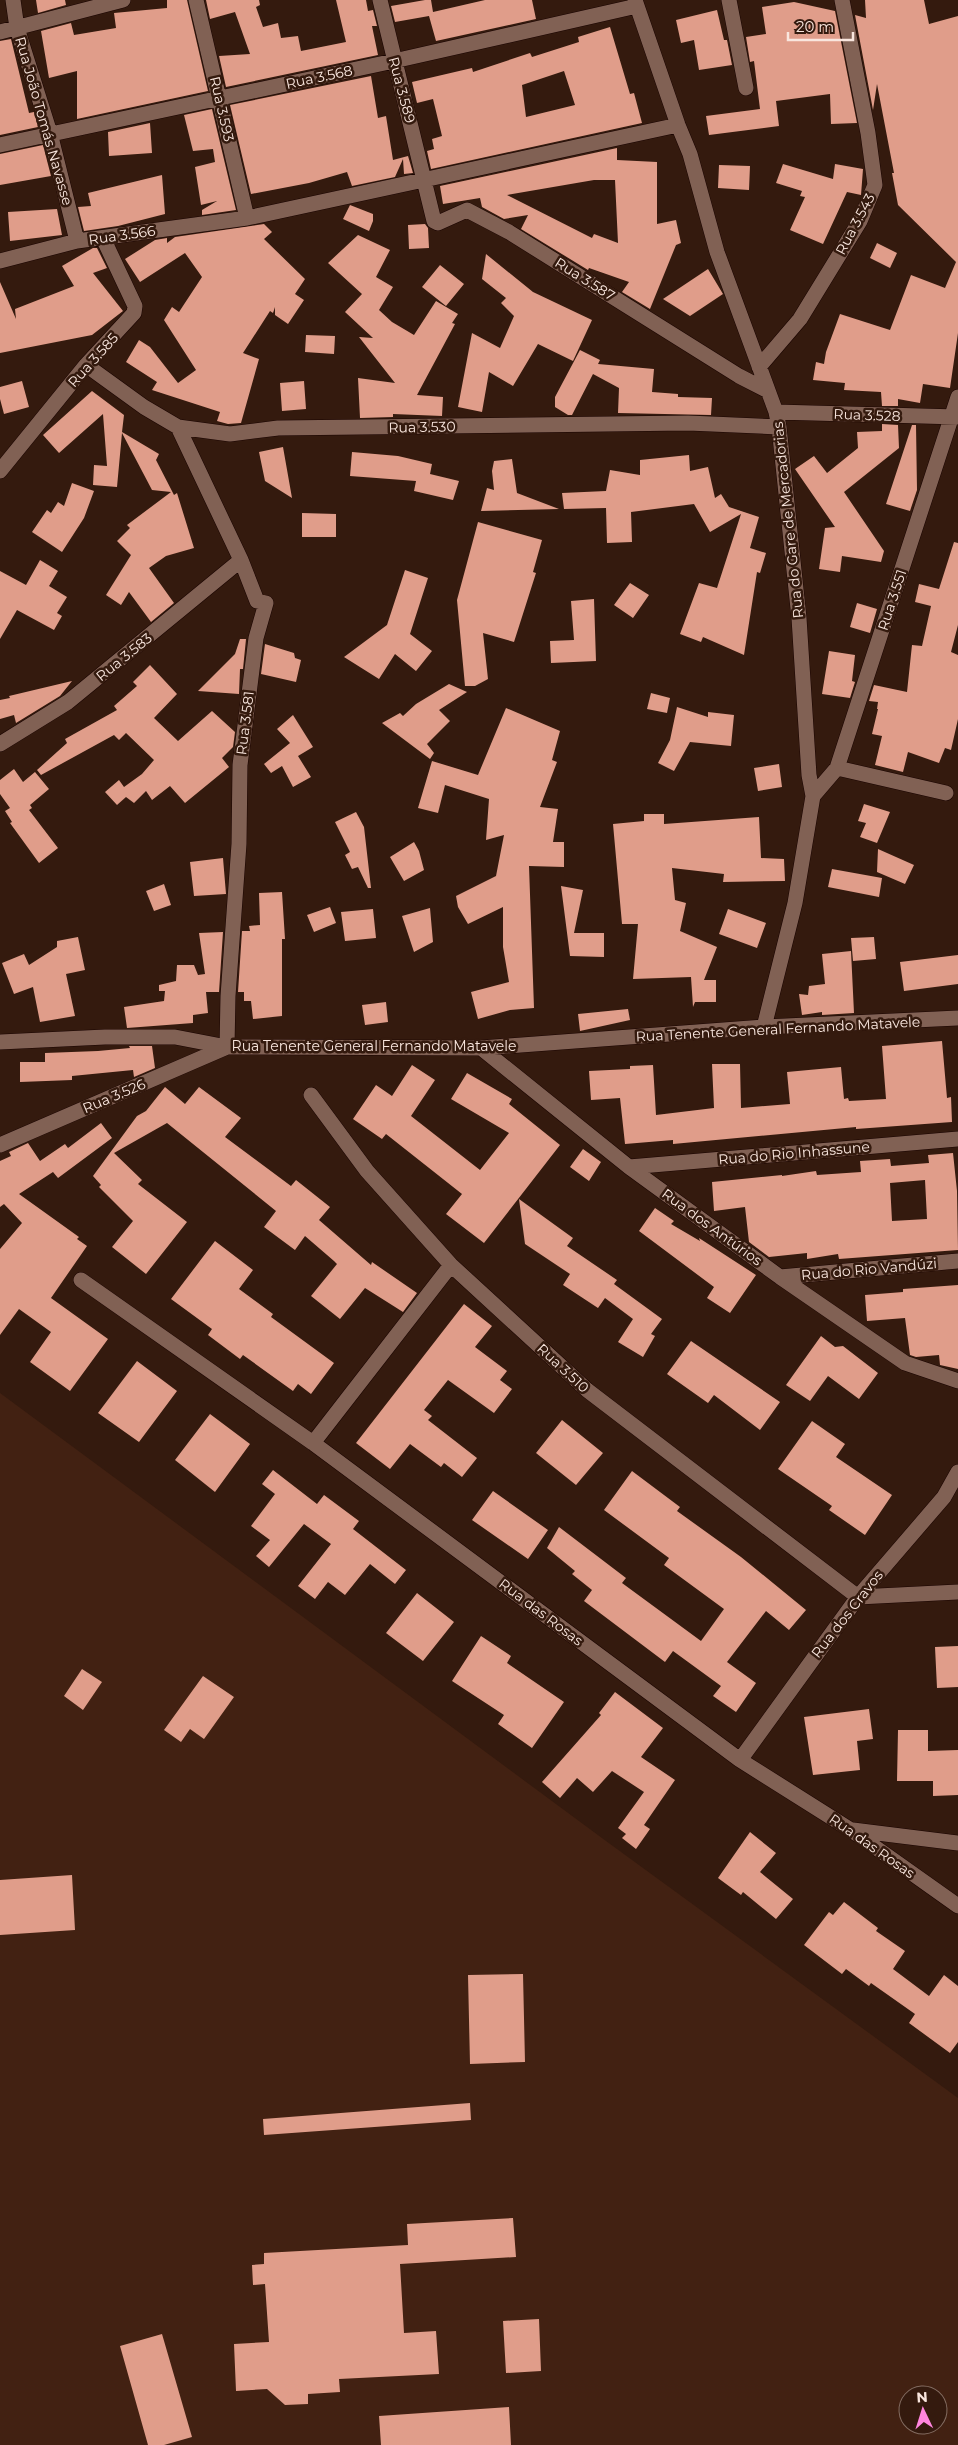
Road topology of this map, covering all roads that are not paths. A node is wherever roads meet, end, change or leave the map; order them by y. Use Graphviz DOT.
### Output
graph roads {
  1 [pos="13,0"];
  2 [pos="123,0"];
  3 [pos="196,0"];
  4 [pos="380,0"];
  5 [pos="730,0"];
  6 [pos="842,0"];
  7 [pos="636,3"];
  8 [pos="18,28"];
  9 [pos="0,32"];
  10 [pos="394,61"];
  11 [pos="746,88"];
  12 [pos="220,98"];
  13 [pos="678,125"];
  14 [pos="50,133"];
  15 [pos="0,145"];
  16 [pos="425,180"];
  17 [pos="246,218"];
  18 [pos="103,238"];
  19 [pos="77,241"];
  20 [pos="0,261"];
  21 [pos="86,365"];
  22 [pos="759,367"];
  23 [pos="768,391"];
  24 [pos="958,397"];
  25 [pos="776,412"];
  26 [pos="955,417"];
  27 [pos="178,427"];
  28 [pos="779,427"];
  29 [pos="0,471"];
  30 [pos="241,560"];
  31 [pos="0,744"];
  32 [pos="837,768"];
  33 [pos="946,793"];
  34 [pos="814,796"];
  35 [pos="958,1023"];
  36 [pos="764,1027"];
  37 [pos="0,1042"];
  38 [pos="227,1047"];
  39 [pos="481,1048"];
  40 [pos="311,1095"];
  41 [pos="958,1139"];
  42 [pos="0,1145"];
  43 [pos="629,1167"];
  44 [pos="958,1261"];
  45 [pos="451,1265"];
  46 [pos="780,1277"];
  47 [pos="81,1280"];
  48 [pos="958,1380"];
  49 [pos="312,1443"];
  50 [pos="958,1472"];
  51 [pos="958,1592"];
  52 [pos="858,1597"];
  53 [pos="740,1760"];
  54 [pos="851,1830"];
  55 [pos="958,1842"];
  56 [pos="958,1906"];
  1 -- 8 [label="street, Rua João Tomás Navasse"];
  2 -- 8 [label="street"];
  3 -- 12 [label="street, Rua 3.593"];
  4 -- 10 [label="street, Rua 3.589"];
  5 -- 11 [label="street"];
  6 -- 22 [label="street, Rua 3.543"];
  7 -- 10 [label="street, Rua 3.568"];
  7 -- 13 [label="street, Rua do Gare de Mercadorias"];
  8 -- 9 [label="street"];
  8 -- 14 [label="street, Rua João Tomás Navasse"];
  10 -- 12 [label="street, Rua 3.568"];
  10 -- 16 [label="street, Rua 3.589"];
  12 -- 14 [label="street, Rua 3.568"];
  12 -- 17 [label="street, Rua 3.593"];
  13 -- 16 [label="street, Rua 3.566"];
  13 -- 22 [label="street, Rua do Gare de Mercadorias"];
  14 -- 15 [label="street, Rua 3.568"];
  14 -- 19 [label="street, Rua João Tomás Navasse"];
  16 -- 17 [label="street, Rua 3.566"];
  16 -- 23 [label="street, Rua 3.587"];
  17 -- 18 [label="street, Rua 3.566"];
  18 -- 19 [label="street, Rua 3.566"];
  18 -- 21 [label="street, Rua 3.585"];
  19 -- 20 [label="street, Rua 3.566"];
  21 -- 27 [label="street, Rua 3.530"];
  21 -- 29 [label="street, Rua 3.585"];
  22 -- 23 [label="street, Rua do Gare de Mercadorias"];
  23 -- 25 [label="street, Rua do Gare de Mercadorias"];
  24 -- 26 [label="street, Rua 3.551"];
  25 -- 26 [label="street, Rua 3.528"];
  25 -- 28 [label="street, Rua do Gare de Mercadorias"];
  26 -- 32 [label="street, Rua 3.551"];
  27 -- 28 [label="street, Rua 3.530"];
  27 -- 30 [label="street, Rua 3.581"];
  28 -- 34 [label="street, Rua do Gare de Mercadorias"];
  30 -- 31 [label="street, Rua 3.583"];
  30 -- 38 [label="street, Rua 3.581"];
  32 -- 33 [label="street"];
  32 -- 34 [label="street, Rua 3.551"];
  34 -- 36 [label="street, Rua do Gare de Mercadorias"];
  35 -- 36 [label="street, Rua Tenente General Fernando Matavele"];
  36 -- 39 [label="street, Rua Tenente General Fernando Matavele"];
  37 -- 38 [label="street, Rua Tenente General Fernando Matavele"];
  38 -- 39 [label="street, Rua Tenente General Fernando Matavele"];
  38 -- 42 [label="street, Rua 3.526"];
  39 -- 43 [label="street, Rua dos Antúrios"];
  40 -- 45 [label="street, Rua 3.510"];
  41 -- 43 [label="street, Rua do Rio Inhassune"];
  43 -- 46 [label="street, Rua dos Antúrios"];
  44 -- 46 [label="street, Rua do Rio Vandúzi"];
  45 -- 49 [label="street"];
  45 -- 52 [label="street, Rua 3.510"];
  46 -- 48 [label="street, Rua dos Antúrios"];
  47 -- 49 [label="street, Rua das Rosas"];
  49 -- 53 [label="street, Rua das Rosas"];
  50 -- 52 [label="street, Rua dos Cravos"];
  51 -- 52 [label="street"];
  52 -- 53 [label="street, Rua dos Cravos"];
  53 -- 54 [label="street, Rua das Rosas"];
  54 -- 55 [label="street"];
  54 -- 56 [label="street, Rua das Rosas"];
}
